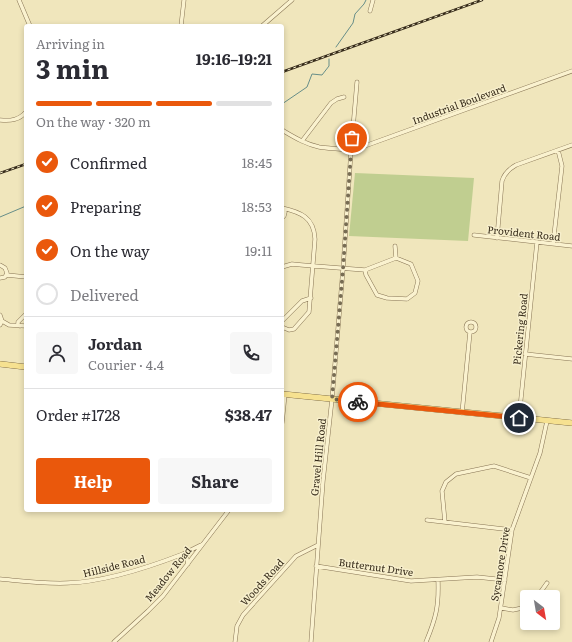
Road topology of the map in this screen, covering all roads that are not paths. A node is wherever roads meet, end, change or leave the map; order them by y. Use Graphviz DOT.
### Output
graph roads {
  1 [pos="19,0"];
  2 [pos="184,0"];
  3 [pos="292,0"];
  4 [pos="373,0"];
  5 [pos="370,11"];
  6 [pos="29,24"];
  7 [pos="181,24"];
  8 [pos="264,24"];
  9 [pos="572,71"];
  10 [pos="357,82"];
  11 [pos="344,97"];
  12 [pos="24,113"];
  13 [pos="0,120"];
  14 [pos="284,131"];
  15 [pos="302,141"];
  16 [pos="572,145"];
  17 [pos="558,150"];
  18 [pos="351,151"];
  19 [pos="284,208"];
  20 [pos="474,235"];
  21 [pos="496,238"];
  22 [pos="537,242"];
  23 [pos="553,244"];
  24 [pos="395,246"];
  25 [pos="572,246"];
  26 [pos="396,258"];
  27 [pos="0,265"];
  28 [pos="313,265"];
  29 [pos="284,266"];
  30 [pos="343,269"];
  31 [pos="365,270"];
  32 [pos="7,275"];
  33 [pos="24,277"];
  34 [pos="0,278"];
  35 [pos="311,298"];
  36 [pos="0,315"];
  37 [pos="24,316"];
  38 [pos="284,319"];
  39 [pos="2,321"];
  40 [pos="0,325"];
  41 [pos="19,325"];
  42 [pos="24,326"];
  43 [pos="284,328"];
  44 [pos="470,332"];
  45 [pos="525,354"];
  46 [pos="572,359"];
  47 [pos="0,364"];
  48 [pos="24,367"];
  49 [pos="284,394"];
  50 [pos="332,399"];
  51 [pos="462,413"];
  52 [pos="519,418"];
  53 [pos="547,421"];
  54 [pos="572,423"];
  55 [pos="531,478"];
  56 [pos="227,512"];
  57 [pos="427,520"];
  58 [pos="445,522"];
  59 [pos="512,530"];
  60 [pos="203,543"];
  61 [pos="318,545"];
  62 [pos="183,554"];
  63 [pos="188,564"];
  64 [pos="316,566"];
  65 [pos="0,579"];
  66 [pos="438,580"];
  67 [pos="505,580"];
  68 [pos="547,583"];
  69 [pos="542,590"];
  70 [pos="501,608"];
  71 [pos="520,608"];
  72 [pos="114,642"];
  73 [pos="235,642"];
  74 [pos="311,642"];
  75 [pos="426,642"];
  76 [pos="491,642"];
  1 -- 6 [label="street"];
  2 -- 7 [label="street"];
  3 -- 8 [label="street"];
  4 -- 5 [label="street"];
  9 -- 18 [label="street, Industrial Boulevard"];
  10 -- 18 [label="street, Gravel Hill Road"];
  11 -- 15 [label="street"];
  12 -- 13 [label="street"];
  14 -- 15 [label="street"];
  15 -- 18 [label="street"];
  16 -- 17 [label="street"];
  17 -- 21 [label="street"];
  17 -- 23 [label="street"];
  18 -- 30 [label="street, Gravel Hill Road"];
  19 -- 28 [label="street"];
  20 -- 21 [label="street, Provident Road"];
  21 -- 22 [label="street, Provident Road"];
  22 -- 23 [label="street, Provident Road"];
  22 -- 45 [label="street, Pickering Road"];
  23 -- 25 [label="street, Provident Road"];
  24 -- 26 [label="street"];
  26 -- 31 [label="street"];
  26 -- 31 [label="street"];
  27 -- 32 [label="street"];
  28 -- 29 [label="street"];
  28 -- 30 [label="street"];
  28 -- 35 [label="street"];
  30 -- 31 [label="street"];
  30 -- 50 [label="street, Gravel Hill Road"];
  32 -- 33 [label="street"];
  32 -- 34 [label="street"];
  35 -- 38 [label="street"];
  35 -- 43 [label="street"];
  36 -- 39 [label="street"];
  37 -- 41 [label="street"];
  39 -- 40 [label="street"];
  39 -- 41 [label="street"];
  41 -- 42 [label="street"];
  44 -- 51 [label="street"];
  45 -- 46 [label="street"];
  45 -- 52 [label="street, Pickering Road"];
  47 -- 48 [label="main road"];
  49 -- 50 [label="main road"];
  50 -- 51 [label="main road"];
  50 -- 61 [label="street, Gravel Hill Road"];
  51 -- 52 [label="main road"];
  52 -- 53 [label="main road"];
  53 -- 54 [label="main road"];
  53 -- 55 [label="street, Sycamore Drive"];
  55 -- 58 [label="street"];
  55 -- 59 [label="street, Sycamore Drive"];
  56 -- 60 [label="street, Meadow Road"];
  57 -- 58 [label="street"];
  58 -- 59 [label="street"];
  59 -- 67 [label="street, Sycamore Drive"];
  60 -- 62 [label="street, Hillside Road"];
  60 -- 63 [label="street, Meadow Road"];
  61 -- 64 [label="street, Gravel Hill Road"];
  61 -- 73 [label="street, Woods Road"];
  62 -- 63 [label="street"];
  62 -- 65 [label="street, Hillside Road"];
  63 -- 72 [label="street, Meadow Road"];
  64 -- 66 [label="street, Butternut Drive"];
  64 -- 74 [label="street, Gravel Hill Road"];
  66 -- 67 [label="street, Butternut Drive"];
  66 -- 75 [label="street"];
  67 -- 70 [label="street, Sycamore Drive"];
  68 -- 69 [label="street"];
  70 -- 71 [label="street"];
  70 -- 76 [label="street, Sycamore Drive"];
}
